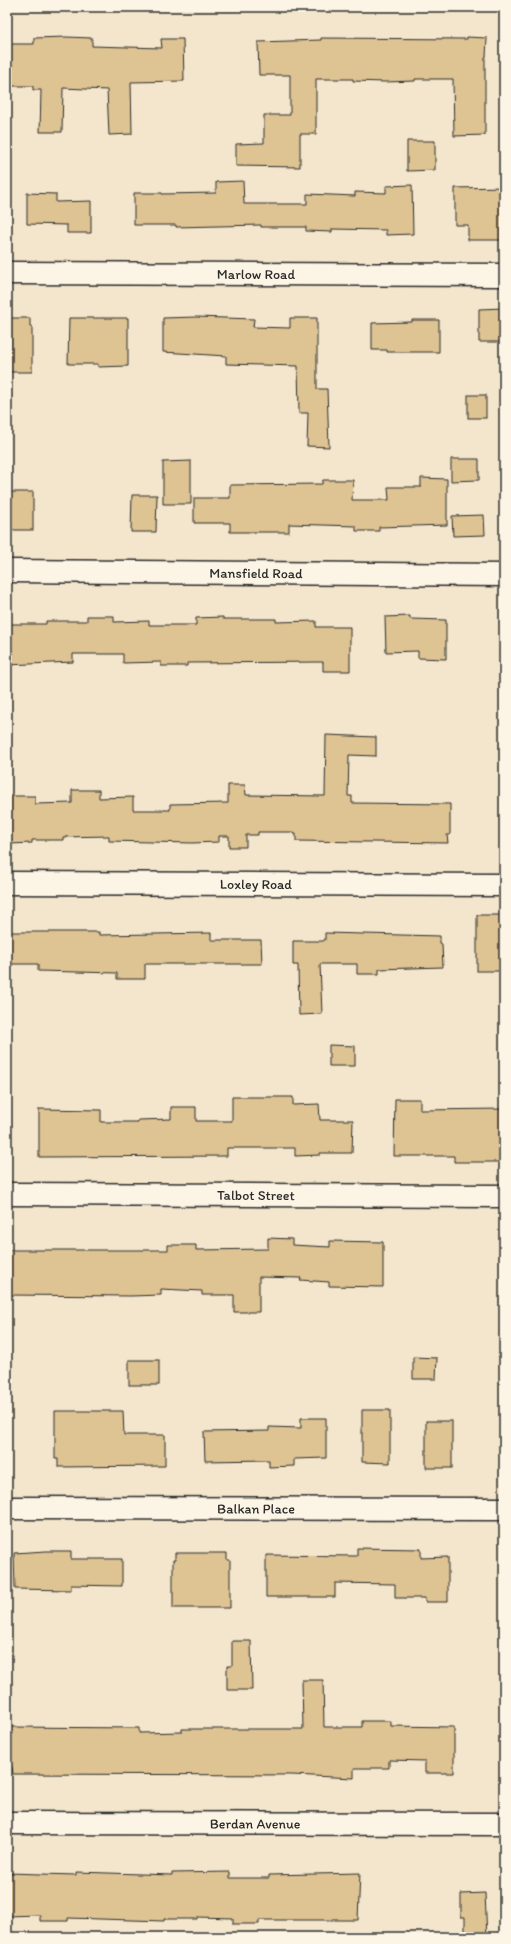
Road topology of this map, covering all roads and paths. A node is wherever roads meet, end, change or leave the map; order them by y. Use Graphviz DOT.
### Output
graph roads {
  1 [pos="7,274"];
  2 [pos="504,275"];
  3 [pos="7,571"];
  4 [pos="504,575"];
  5 [pos="7,883"];
  6 [pos="504,885"];
  7 [pos="7,1194"];
  8 [pos="504,1196"];
  9 [pos="7,1508"];
  10 [pos="504,1509"];
  11 [pos="7,1822"];
  12 [pos="504,1824"];
  1 -- 2 [label="street, Marlow Road"];
  3 -- 4 [label="street, Mansfield Road"];
  5 -- 6 [label="street, Loxley Road"];
  7 -- 8 [label="street, Talbot Street"];
  9 -- 10 [label="street, Balkan Place"];
  11 -- 12 [label="street, Berdan Avenue"];
}
